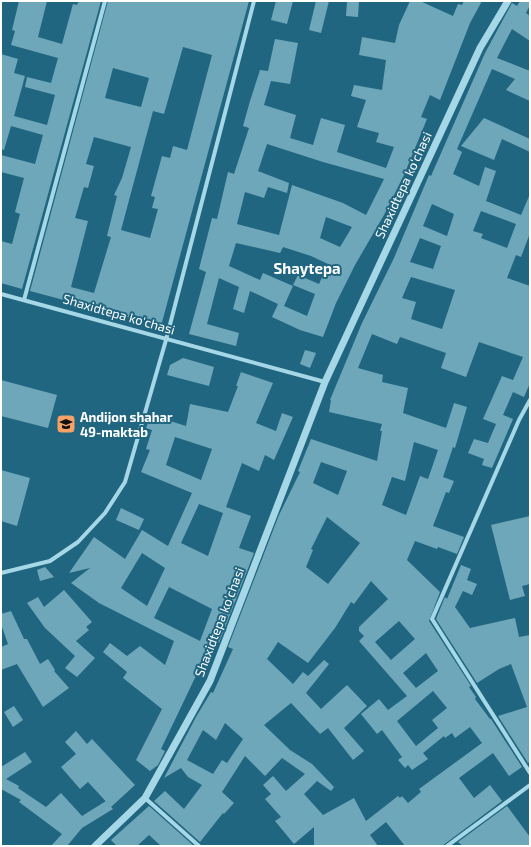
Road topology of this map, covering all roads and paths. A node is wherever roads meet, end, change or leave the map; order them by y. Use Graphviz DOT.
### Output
graph roads {
  1 [pos="105,1"];
  2 [pos="254,1"];
  3 [pos="508,1"];
  4 [pos="1,294"];
  5 [pos="24,300"];
  6 [pos="166,340"];
  7 [pos="324,382"];
  8 [pos="530,400"];
  9 [pos="1,573"];
  10 [pos="530,773"];
  11 [pos="530,785"];
  12 [pos="145,798"];
  13 [pos="95,846"];
  14 [pos="199,846"];
  15 [pos="447,846"];
  1 -- 5 [label="street"];
  2 -- 6 [label="street"];
  3 -- 7 [label="street, Shaxidtepa ko'chasi"];
  4 -- 5 [label="street, Shaxidtepa ko'chasi"];
  5 -- 6 [label="street, Shaxidtepa ko'chasi"];
  6 -- 7 [label="street, Shaxidtepa ko'chasi"];
  6 -- 9 [label="street"];
  7 -- 12 [label="street, Shaxidtepa ko'chasi"];
  8 -- 10 [label="street"];
  11 -- 15 [label="street"];
  12 -- 13 [label="street, Shaxidtepa ko'chasi"];
  12 -- 14 [label="street"];
}
